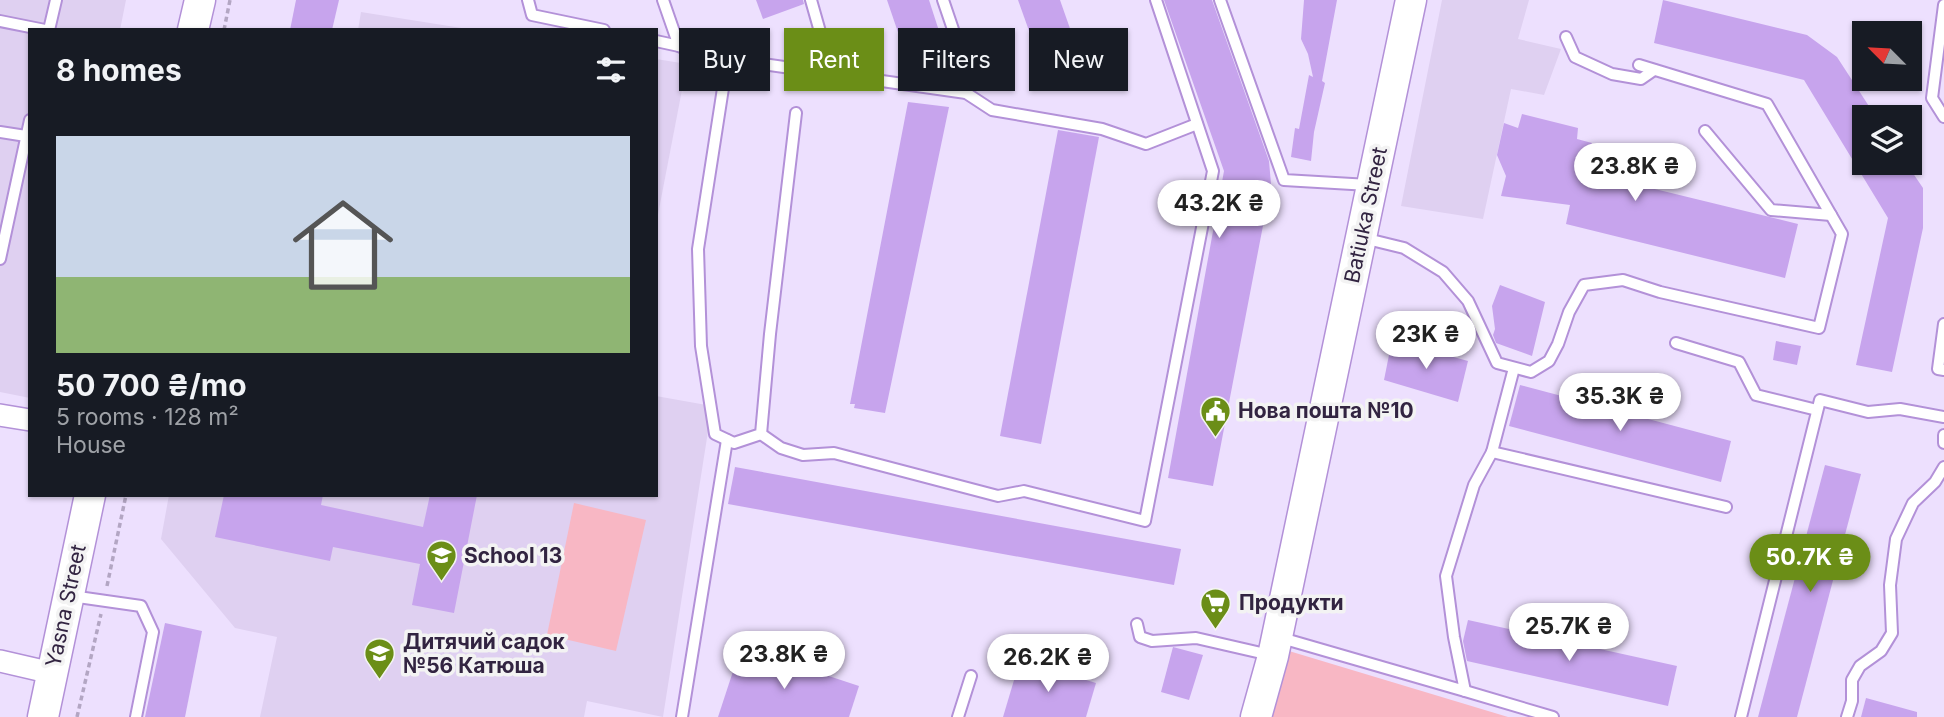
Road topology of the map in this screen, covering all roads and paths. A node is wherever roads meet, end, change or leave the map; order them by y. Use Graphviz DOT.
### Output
graph roads {
  1 [pos="56,0"];
  2 [pos="200,0"];
  3 [pos="230,0"];
  4 [pos="528,0"];
  5 [pos="663,0"];
  6 [pos="811,0"];
  7 [pos="943,0"];
  8 [pos="1156,0"];
  9 [pos="1220,0"];
  10 [pos="1411,0"];
  11 [pos="1944,5"];
  12 [pos="0,21"];
  13 [pos="37,28"];
  14 [pos="48,28"];
  15 [pos="193,28"];
  16 [pos="224,28"];
  17 [pos="594,28"];
  18 [pos="819,28"];
  19 [pos="1566,37"];
  20 [pos="658,41"];
  21 [pos="679,46"];
  22 [pos="1639,65"];
  23 [pos="1654,70"];
  24 [pos="884,81"];
  25 [pos="723,91"];
  26 [pos="966,93"];
  27 [pos="796,113"];
  28 [pos="1944,117"];
  29 [pos="1197,124"];
  30 [pos="28,128"];
  31 [pos="1705,131"];
  32 [pos="0,132"];
  33 [pos="26,136"];
  34 [pos="1372,185"];
  35 [pos="1830,215"];
  36 [pos="1361,238"];
  37 [pos="0,259"];
  38 [pos="1944,324"];
  39 [pos="1676,343"];
  40 [pos="1514,368"];
  41 [pos="1944,370"];
  42 [pos="1817,410"];
  43 [pos="0,415"];
  44 [pos="1944,417"];
  45 [pos="28,421"];
  46 [pos="761,434"];
  47 [pos="1944,435"];
  48 [pos="727,440"];
  49 [pos="1944,443"];
  50 [pos="1492,452"];
  51 [pos="1944,467"];
  52 [pos="90,497"];
  53 [pos="1726,508"];
  54 [pos="68,596"];
  55 [pos="1137,624"];
  56 [pos="1275,647"];
  57 [pos="0,661"];
  58 [pos="52,673"];
  59 [pos="971,676"];
  60 [pos="1465,691"];
  61 [pos="43,717"];
  62 [pos="136,717"];
  63 [pos="682,717"];
  64 [pos="958,717"];
  65 [pos="1256,717"];
  66 [pos="1553,717"];
  67 [pos="1741,717"];
  68 [pos="1847,717"];
  1 -- 14 [label="lane"];
  2 -- 15 [label="street"];
  3 -- 16 [label="path"];
  4 -- 17 [label="lane"];
  5 -- 21 [label="lane"];
  6 -- 18 [label="lane"];
  7 -- 26 [label="lane"];
  8 -- 29 [label="lane"];
  9 -- 34 [label="lane"];
  10 -- 34 [label="street, Batiuka Street"];
  11 -- 28 [label="lane"];
  12 -- 13 [label="lane"];
  19 -- 23 [label="lane"];
  20 -- 21 [label="lane"];
  22 -- 23 [label="lane"];
  23 -- 35 [label="lane"];
  24 -- 26 [label="lane"];
  25 -- 48 [label="lane"];
  26 -- 29 [label="lane"];
  27 -- 46 [label="lane"];
  29 -- 46 [label="lane"];
  30 -- 33 [label="lane"];
  31 -- 35 [label="lane"];
  32 -- 33 [label="lane"];
  33 -- 37 [label="lane"];
  34 -- 36 [label="street, Batiuka Street"];
  35 -- 40 [label="lane"];
  36 -- 40 [label="lane"];
  36 -- 56 [label="street, Batiuka Street"];
  38 -- 41 [label="lane"];
  39 -- 42 [label="lane"];
  40 -- 50 [label="lane"];
  42 -- 44 [label="lane"];
  42 -- 67 [label="lane"];
  43 -- 45 [label="street"];
  46 -- 48 [label="lane"];
  47 -- 49 [label="lane"];
  48 -- 63 [label="lane"];
  50 -- 53 [label="lane"];
  50 -- 60 [label="lane"];
  51 -- 68 [label="lane"];
  52 -- 54 [label="street, Yasna Street"];
  54 -- 58 [label="street, Yasna Street"];
  54 -- 62 [label="lane"];
  55 -- 56 [label="lane"];
  56 -- 60 [label="lane"];
  56 -- 65 [label="street, Batiuka Street"];
  57 -- 58 [label="street"];
  58 -- 61 [label="street, Yasna Street"];
  59 -- 64 [label="lane"];
  60 -- 66 [label="lane"];
}
